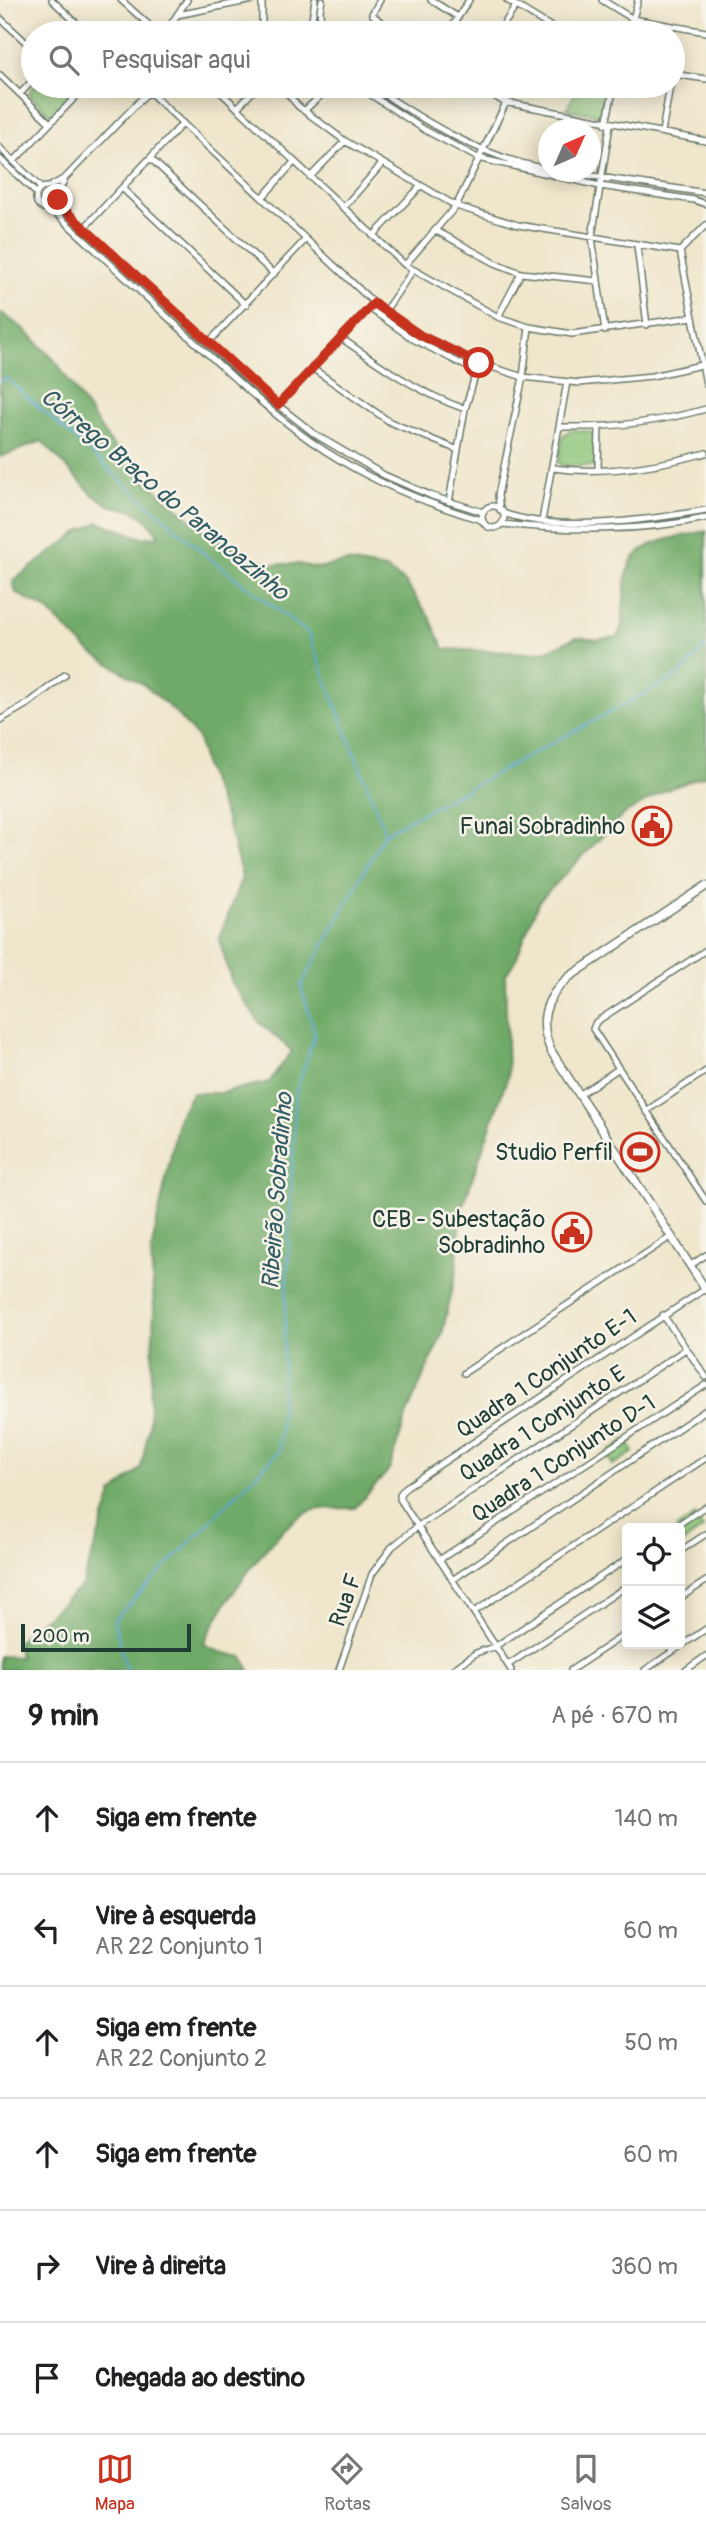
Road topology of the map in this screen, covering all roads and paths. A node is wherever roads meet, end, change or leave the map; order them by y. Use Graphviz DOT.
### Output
graph roads {
  1 [pos="52,0"];
  2 [pos="121,0"];
  3 [pos="137,0"];
  4 [pos="187,0"];
  5 [pos="253,0"];
  6 [pos="262,0"];
  7 [pos="315,0"];
  8 [pos="322,0"];
  9 [pos="380,0"];
  10 [pos="431,0"];
  11 [pos="469,0"];
  12 [pos="507,0"];
  13 [pos="602,0"];
  14 [pos="638,0"];
  15 [pos="516,6"];
  16 [pos="131,8"];
  17 [pos="177,15"];
  18 [pos="458,17"];
  19 [pos="0,18"];
  20 [pos="633,19"];
  21 [pos="74,21"];
  22 [pos="145,21"];
  23 [pos="173,21"];
  24 [pos="262,21"];
  25 [pos="311,21"];
  26 [pos="321,21"];
  27 [pos="379,21"];
  28 [pos="456,21"];
  29 [pos="506,21"];
  30 [pos="542,21"];
  31 [pos="644,21"];
  32 [pos="685,28"];
  33 [pos="706,32"];
  34 [pos="21,38"];
  35 [pos="0,75"];
  36 [pos="685,76"];
  37 [pos="706,79"];
  38 [pos="20,94"];
  39 [pos="24,98"];
  40 [pos="74,98"];
  41 [pos="143,98"];
  42 [pos="156,98"];
  43 [pos="227,98"];
  44 [pos="247,98"];
  45 [pos="292,98"];
  46 [pos="318,98"];
  47 [pos="376,98"];
  48 [pos="389,98"];
  49 [pos="496,98"];
  50 [pos="507,98"];
  51 [pos="612,98"];
  52 [pos="668,98"];
  53 [pos="504,103"];
  54 [pos="237,108"];
  55 [pos="304,111"];
  56 [pos="50,123"];
  57 [pos="183,123"];
  58 [pos="608,124"];
  59 [pos="662,132"];
  60 [pos="345,141"];
  61 [pos="706,141"];
  62 [pos="0,148"];
  63 [pos="482,150"];
  64 [pos="150,158"];
  65 [pos="478,158"];
  66 [pos="0,159"];
  67 [pos="15,161"];
  68 [pos="294,162"];
  69 [pos="382,164"];
  70 [pos="538,166"];
  71 [pos="310,177"];
  72 [pos="602,177"];
  73 [pos="65,178"];
  74 [pos="600,186"];
  75 [pos="49,187"];
  76 [pos="420,187"];
  77 [pos="122,188"];
  78 [pos="38,190"];
  79 [pos="706,192"];
  80 [pos="262,198"];
  81 [pos="57,200"];
  82 [pos="706,204"];
  83 [pos="456,206"];
  84 [pos="51,208"];
  85 [pos="343,208"];
  86 [pos="706,225"];
  87 [pos="85,227"];
  88 [pos="435,230"];
  89 [pos="373,236"];
  90 [pos="592,237"];
  91 [pos="306,239"];
  92 [pos="637,246"];
  93 [pos="680,251"];
  94 [pos="405,265"];
  95 [pos="413,270"];
  96 [pos="521,273"];
  97 [pos="274,274"];
  98 [pos="598,281"];
  99 [pos="246,305"];
  100 [pos="372,305"];
  101 [pos="385,311"];
  102 [pos="498,317"];
  103 [pos="693,317"];
  104 [pos="647,325"];
  105 [pos="529,327"];
  106 [pos="605,331"];
  107 [pos="341,338"];
  108 [pos="208,343"];
  109 [pos="479,363"];
  110 [pos="704,364"];
  111 [pos="312,368"];
  112 [pos="477,372"];
  113 [pos="523,377"];
  114 [pos="567,382"];
  115 [pos="706,384"];
  116 [pos="278,405"];
  117 [pos="465,409"];
  118 [pos="706,409"];
  119 [pos="561,426"];
  120 [pos="599,426"];
  121 [pos="457,450"];
  122 [pos="706,453"];
  123 [pos="553,468"];
  124 [pos="598,469"];
  125 [pos="498,495"];
  126 [pos="449,502"];
  127 [pos="485,510"];
  128 [pos="706,510"];
  129 [pos="502,511"];
  130 [pos="706,518"];
  131 [pos="481,520"];
  132 [pos="542,521"];
  133 [pos="502,524"];
  134 [pos="65,675"];
  135 [pos="0,720"];
  136 [pos="706,886"];
  137 [pos="706,950"];
  138 [pos="618,1069"];
  139 [pos="706,1071"];
  140 [pos="579,1096"];
  141 [pos="646,1111"];
  142 [pos="705,1197"];
  143 [pos="672,1236"];
  144 [pos="706,1255"];
  145 [pos="691,1265"];
  146 [pos="706,1289"];
  147 [pos="663,1315"];
  148 [pos="686,1349"];
  149 [pos="464,1373"];
  150 [pos="706,1377"];
  151 [pos="706,1385"];
  152 [pos="706,1410"];
  153 [pos="706,1458"];
  154 [pos="706,1506"];
  155 [pos="680,1523"];
  156 [pos="418,1526"];
  157 [pos="706,1534"];
  158 [pos="392,1547"];
  159 [pos="685,1548"];
  160 [pos="439,1560"];
  161 [pos="622,1562"];
  162 [pos="452,1580"];
  163 [pos="706,1580"];
  164 [pos="622,1590"];
  165 [pos="685,1595"];
  166 [pos="474,1612"];
  167 [pos="706,1629"];
  168 [pos="622,1636"];
  169 [pos="496,1646"];
  170 [pos="706,1656"];
  171 [pos="510,1668"];
  172 [pos="339,1670"];
  173 [pos="452,1670"];
  174 [pos="571,1670"];
  175 [pos="645,1670"];
  176 [pos="686,1670"];
  1 -- 21 [label="street"];
  2 -- 16 [label="street"];
  3 -- 16 [label="street"];
  4 -- 17 [label="street"];
  5 -- 17 [label="street"];
  6 -- 24 [label="street"];
  7 -- 25 [label="street"];
  8 -- 26 [label="street"];
  9 -- 27 [label="street"];
  10 -- 18 [label="street"];
  11 -- 18 [label="street"];
  12 -- 15 [label="street"];
  13 -- 20 [label="street"];
  14 -- 20 [label="street"];
  15 -- 29 [label="street"];
  15 -- 30 [label="street"];
  16 -- 22 [label="street"];
  17 -- 23 [label="street"];
  18 -- 28 [label="street"];
  19 -- 34 [label="street"];
  20 -- 31 [label="street"];
  32 -- 33 [label="street"];
  35 -- 38 [label="street"];
  36 -- 37 [label="street"];
  39 -- 56 [label="street"];
  40 -- 56 [label="street"];
  41 -- 73 [label="street"];
  42 -- 57 [label="street"];
  43 -- 54 [label="street"];
  44 -- 54 [label="street"];
  45 -- 55 [label="street"];
  46 -- 55 [label="street"];
  47 -- 65 [label="street"];
  48 -- 63 [label="street"];
  49 -- 53 [label="street"];
  50 -- 53 [label="street"];
  51 -- 58 [label="street"];
  52 -- 59 [label="street"];
  53 -- 58 [label="street"];
  53 -- 63 [label="street"];
  54 -- 68 [label="street"];
  55 -- 60 [label="street"];
  56 -- 67 [label="street"];
  57 -- 64 [label="street"];
  57 -- 80 [label="street"];
  58 -- 59 [label="street"];
  58 -- 72 [label="street"];
  59 -- 61 [label="street"];
  60 -- 69 [label="street"];
  60 -- 71 [label="street"];
  62 -- 67 [label="street"];
  63 -- 65 [label="street"];
  63 -- 70 [label="street"];
  64 -- 77 [label="street"];
  64 -- 97 [label="street"];
  65 -- 74 [label="street"];
  65 -- 83 [label="street"];
  66 -- 78 [label="street"];
  67 -- 78 [label="street"];
  68 -- 71 [label="street"];
  68 -- 80 [label="street"];
  69 -- 76 [label="street"];
  69 -- 85 [label="street"];
  71 -- 85 [label="street"];
  72 -- 74 [label="street"];
  72 -- 79 [label="street"];
  73 -- 75 [label="street"];
  73 -- 81 [label="street"];
  74 -- 82 [label="street"];
  74 -- 90 [label="street"];
  75 -- 78 [label="street"];
  75 -- 81 [label="street"];
  76 -- 83 [label="street"];
  76 -- 89 [label="street"];
  77 -- 87 [label="street"];
  77 -- 99 [label="street"];
  78 -- 84 [label="street"];
  80 -- 91 [label="street"];
  81 -- 84 [label="street"];
  81 -- 87 [label="street"];
  83 -- 88 [label="street"];
  83 -- 90 [label="street"];
  84 -- 131 [label="street"];
  85 -- 89 [label="street"];
  86 -- 93 [label="street"];
  87 -- 108 [label="street"];
  88 -- 94 [label="street"];
  88 -- 96 [label="street"];
  89 -- 94 [label="street"];
  90 -- 92 [label="street"];
  90 -- 98 [label="street"];
  91 -- 97 [label="street"];
  91 -- 100 [label="street"];
  92 -- 93 [label="street"];
  92 -- 104 [label="street"];
  93 -- 103 [label="street"];
  94 -- 95 [label="street"];
  95 -- 101 [label="street"];
  95 -- 102 [label="street"];
  96 -- 98 [label="street"];
  96 -- 102 [label="street"];
  97 -- 99 [label="street"];
  98 -- 106 [label="street"];
  99 -- 108 [label="street"];
  100 -- 101 [label="street"];
  100 -- 107 [label="street"];
  100 -- 112 [label="street"];
  101 -- 109 [label="street"];
  102 -- 105 [label="street"];
  103 -- 104 [label="street"];
  103 -- 110 [label="street"];
  104 -- 106 [label="street"];
  105 -- 106 [label="street"];
  105 -- 113 [label="street"];
  107 -- 111 [label="street"];
  107 -- 117 [label="street"];
  108 -- 116 [label="street"];
  109 -- 112 [label="street"];
  109 -- 113 [label="street"];
  110 -- 114 [label="street"];
  110 -- 115 [label="street"];
  111 -- 116 [label="street"];
  111 -- 121 [label="street"];
  112 -- 117 [label="street"];
  113 -- 114 [label="street"];
  113 -- 125 [label="street"];
  114 -- 119 [label="street"];
  116 -- 126 [label="street"];
  117 -- 121 [label="street"];
  118 -- 120 [label="street"];
  119 -- 120 [label="street"];
  119 -- 123 [label="street"];
  120 -- 124 [label="street"];
  121 -- 126 [label="street"];
  122 -- 124 [label="street"];
  123 -- 124 [label="street"];
  123 -- 132 [label="street"];
  125 -- 127 [label="street"];
  125 -- 129 [label="street"];
  126 -- 127 [label="street"];
  127 -- 129 [label="street"];
  127 -- 131 [label="street"];
  128 -- 132 [label="street"];
  129 -- 132 [label="street"];
  129 -- 133 [label="street"];
  130 -- 133 [label="street"];
  131 -- 133 [label="street"];
  134 -- 135 [label="street"];
  136 -- 140 [label="main road"];
  137 -- 138 [label="street"];
  138 -- 140 [label="street"];
  138 -- 141 [label="street"];
  139 -- 141 [label="street"];
  140 -- 143 [label="main road"];
  141 -- 142 [label="street"];
  143 -- 145 [label="main road"];
  143 -- 149 [label="street, Quadra 1 Conjunto E-1"];
  144 -- 145 [label="street"];
  145 -- 146 [label="main road"];
  146 -- 147 [label="street, Quadra 1 Conjunto E-1"];
  147 -- 148 [label="street"];
  147 -- 156 [label="street, Quadra 1 Conjunto E-1"];
  148 -- 150 [label="street"];
  148 -- 156 [label="street, Quadra 1 Conjunto E"];
  151 -- 160 [label="street, Quadra 1 Conjunto D-1"];
  152 -- 162 [label="street, Quadra 1 Conjunto D-1"];
  153 -- 166 [label="street"];
  154 -- 155 [label="street"];
  156 -- 158 [label="street, Quadra 1 Conjunto E"];
  156 -- 160 [label="street"];
  157 -- 159 [label="street"];
  158 -- 172 [label="street, Rua F"];
  160 -- 162 [label="street"];
  161 -- 169 [label="street"];
  162 -- 166 [label="street"];
  163 -- 165 [label="street"];
  164 -- 171 [label="street"];
  166 -- 169 [label="street"];
  167 -- 175 [label="street"];
  168 -- 174 [label="street"];
  169 -- 171 [label="street"];
  169 -- 173 [label="street"];
  170 -- 176 [label="street"];
}
